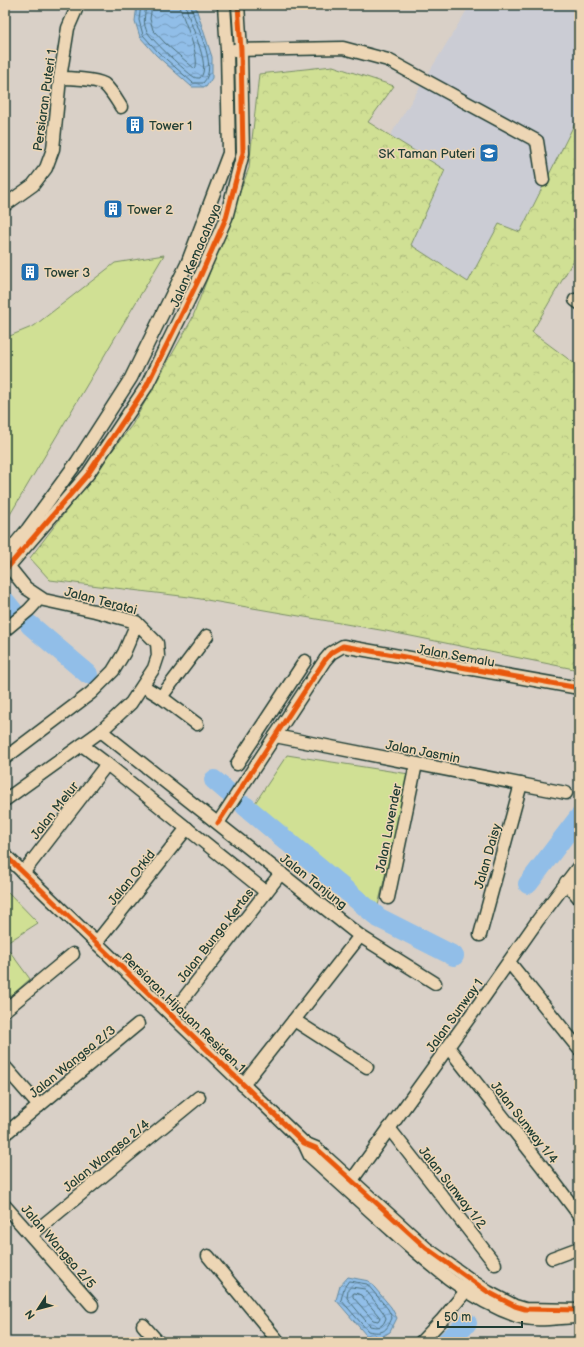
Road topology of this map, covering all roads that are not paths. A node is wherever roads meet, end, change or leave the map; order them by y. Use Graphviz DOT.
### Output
graph roads {
  1 [pos="78,5"];
  2 [pos="224,5"];
  3 [pos="238,5"];
  4 [pos="227,50"];
  5 [pos="241,50"];
  6 [pos="60,78"];
  7 [pos="121,107"];
  8 [pos="543,180"];
  9 [pos="5,205"];
  10 [pos="6,562"];
  11 [pos="40,598"];
  12 [pos="138,623"];
  13 [pos="5,630"];
  14 [pos="207,636"];
  15 [pos="305,661"];
  16 [pos="144,686"];
  17 [pos="579,688"];
  18 [pos="161,697"];
  19 [pos="197,724"];
  20 [pos="102,731"];
  21 [pos="275,736"];
  22 [pos="82,745"];
  23 [pos="5,758"];
  24 [pos="108,764"];
  25 [pos="237,764"];
  26 [pos="416,764"];
  27 [pos="521,784"];
  28 [pos="566,793"];
  29 [pos="5,800"];
  30 [pos="218,823"];
  31 [pos="187,828"];
  32 [pos="5,855"];
  33 [pos="579,866"];
  34 [pos="23,873"];
  35 [pos="281,873"];
  36 [pos="566,882"];
  37 [pos="266,892"];
  38 [pos="388,898"];
  39 [pos="579,898"];
  40 [pos="480,935"];
  41 [pos="360,936"];
  42 [pos="96,943"];
  43 [pos="73,954"];
  44 [pos="509,962"];
  45 [pos="435,983"];
  46 [pos="5,1010"];
  47 [pos="171,1015"];
  48 [pos="294,1020"];
  49 [pos="138,1024"];
  50 [pos="448,1047"];
  51 [pos="579,1050"];
  52 [pos="5,1067"];
  53 [pos="367,1067"];
  54 [pos="243,1085"];
  55 [pos="199,1096"];
  56 [pos="39,1106"];
  57 [pos="389,1128"];
  58 [pos="5,1134"];
  59 [pos="304,1143"];
  60 [pos="361,1167"];
  61 [pos="338,1168"];
  62 [pos="337,1180"];
  63 [pos="352,1180"];
  64 [pos="366,1193"];
  65 [pos="352,1194"];
  66 [pos="5,1206"];
  67 [pos="579,1215"];
  68 [pos="31,1235"];
  69 [pos="579,1248"];
  70 [pos="208,1256"];
  71 [pos="552,1258"];
  72 [pos="443,1261"];
  73 [pos="495,1264"];
  74 [pos="466,1291"];
  75 [pos="92,1305"];
  76 [pos="515,1306"];
  77 [pos="579,1310"];
  78 [pos="579,1319"];
  79 [pos="143,1325"];
  80 [pos="158,1342"];
  81 [pos="279,1342"];
  82 [pos="421,1342"];
  1 -- 6 [label="street, Persiaran Puteri 1"];
  2 -- 4 [label="street, Jalan Kemacahaya"];
  3 -- 5 [label="street, Jalan Kemacahaya"];
  4 -- 5 [label="street"];
  4 -- 10 [label="street, Jalan Kemacahaya"];
  5 -- 8 [label="street"];
  5 -- 10 [label="street, Jalan Kemacahaya"];
  6 -- 7 [label="street"];
  6 -- 9 [label="street, Persiaran Puteri 1"];
  10 -- 11 [label="street, Jalan Teratai"];
  11 -- 12 [label="street, Jalan Teratai"];
  11 -- 13 [label="street"];
  12 -- 16 [label="street, Jalan Teratai"];
  12 -- 23 [label="street"];
  14 -- 18 [label="street"];
  15 -- 25 [label="street"];
  16 -- 18 [label="street"];
  16 -- 20 [label="street, Jalan Teratai"];
  17 -- 21 [label="street, Jalan Semalu"];
  18 -- 19 [label="street"];
  20 -- 22 [label="street, Jalan Teratai"];
  20 -- 30 [label="street, Jalan Tanjung"];
  21 -- 26 [label="street, Jalan Jasmin"];
  21 -- 30 [label="street"];
  22 -- 24 [label="street"];
  22 -- 29 [label="street, Jalan Teratai"];
  24 -- 31 [label="street"];
  24 -- 34 [label="street, Jalan Melur"];
  26 -- 27 [label="street, Jalan Jasmin"];
  26 -- 38 [label="street, Jalan Lavender"];
  27 -- 28 [label="street, Jalan Jasmin"];
  27 -- 40 [label="street, Jalan Daisy"];
  30 -- 35 [label="street, Jalan Tanjung"];
  31 -- 37 [label="street"];
  31 -- 42 [label="street, Jalan Orkid"];
  32 -- 34 [label="street, Persiaran Hijauan Residen 1"];
  33 -- 36 [label="street, Jalan Sunway 1"];
  34 -- 42 [label="street, Persiaran Hijauan Residen 1"];
  35 -- 37 [label="street, Jalan Bunga Kertas"];
  35 -- 41 [label="street, Jalan Tanjung"];
  36 -- 39 [label="street"];
  36 -- 44 [label="street, Jalan Sunway 1"];
  37 -- 47 [label="street, Jalan Bunga Kertas"];
  41 -- 45 [label="street, Jalan Tanjung"];
  41 -- 48 [label="street"];
  42 -- 47 [label="street, Persiaran Hijauan Residen 1"];
  43 -- 46 [label="street"];
  44 -- 50 [label="street, Jalan Sunway 1"];
  44 -- 51 [label="street"];
  47 -- 54 [label="street, Persiaran Hijauan Residen 1"];
  48 -- 53 [label="street"];
  48 -- 54 [label="street"];
  49 -- 56 [label="street, Jalan Wangsa 2/3"];
  50 -- 57 [label="street, Jalan Sunway 1"];
  50 -- 67 [label="street, Jalan Sunway 1/4"];
  52 -- 56 [label="street"];
  54 -- 59 [label="street, Persiaran Hijauan Residen 1"];
  55 -- 68 [label="street, Jalan Wangsa 2/4"];
  56 -- 58 [label="street, Jalan Wangsa 2/3"];
  57 -- 60 [label="street, Jalan Sunway 1"];
  57 -- 73 [label="street, Jalan Sunway 1/2"];
  59 -- 61 [label="street, Persiaran Hijauan Residen 1"];
  59 -- 62 [label="street, Persiaran Hijauan Residen 1"];
  60 -- 61 [label="street"];
  60 -- 63 [label="street, Jalan Sunway 1"];
  60 -- 64 [label="street"];
  61 -- 63 [label="street, Persiaran Hijauan Residen 1"];
  62 -- 63 [label="street"];
  62 -- 65 [label="street, Persiaran Hijauan Residen 1"];
  63 -- 64 [label="street, Persiaran Hijauan Residen 1"];
  63 -- 65 [label="street"];
  64 -- 72 [label="street, Persiaran Hijauan Residen 1"];
  65 -- 74 [label="street, Persiaran Hijauan Residen 1"];
  66 -- 68 [label="street, Jalan Wangsa 2/5"];
  68 -- 75 [label="street, Jalan Wangsa 2/5"];
  69 -- 71 [label="street"];
  70 -- 81 [label="street"];
  72 -- 74 [label="street"];
  72 -- 76 [label="street"];
  74 -- 76 [label="street"];
  74 -- 78 [label="street, Persiaran Hijauan Residen 1"];
  74 -- 82 [label="street"];
  76 -- 77 [label="street"];
  79 -- 80 [label="street"];
}
